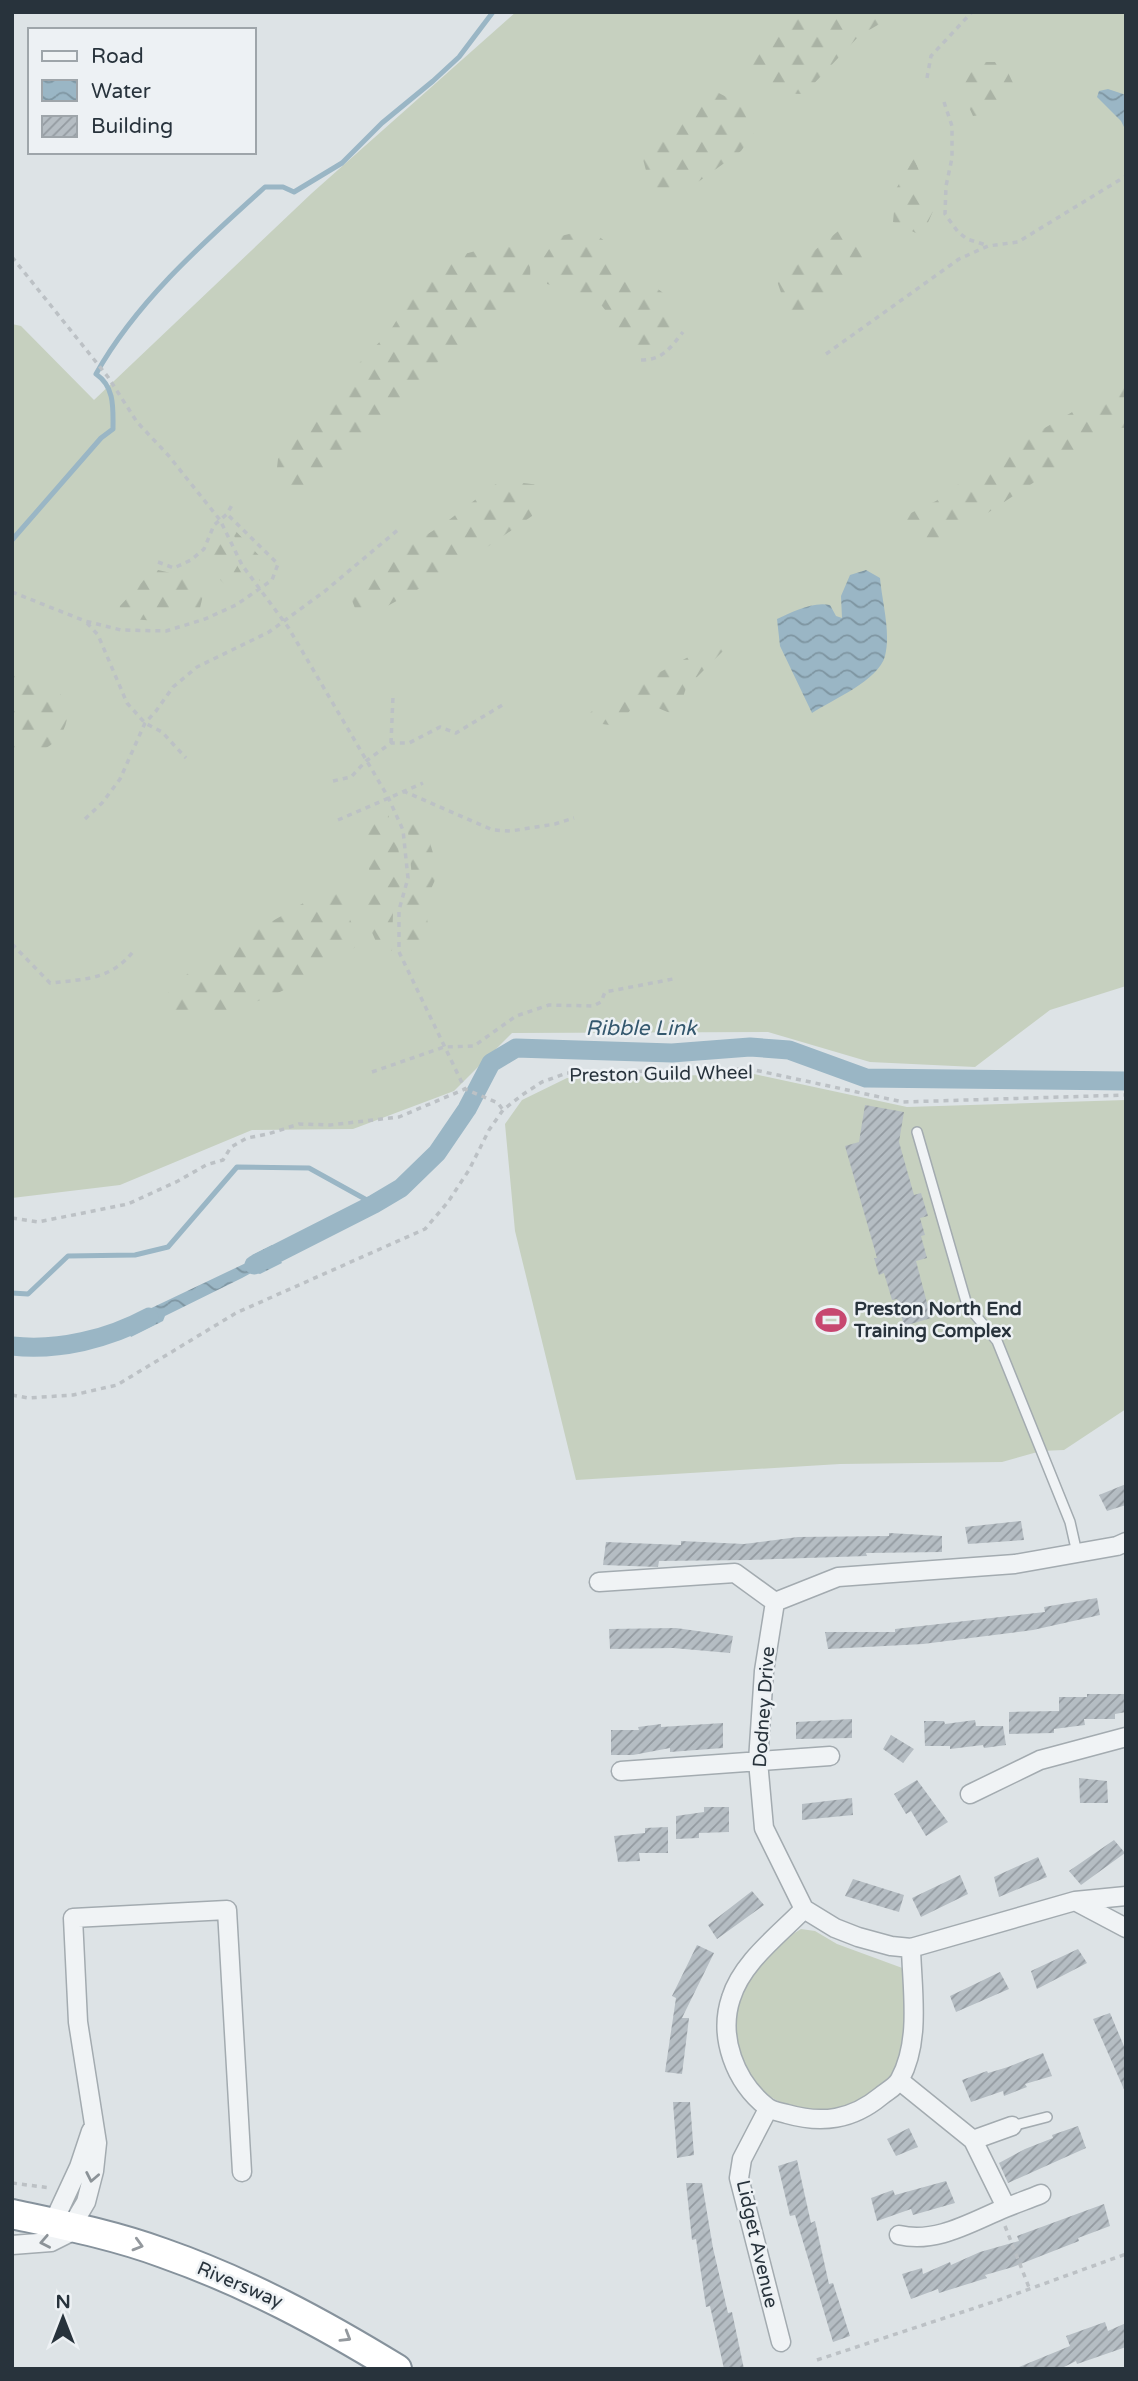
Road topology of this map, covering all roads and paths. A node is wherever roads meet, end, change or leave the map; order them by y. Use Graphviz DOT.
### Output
graph roads {
  1 [pos="972,12"];
  2 [pos="927,78"];
  3 [pos="944,102"];
  4 [pos="1126,176"];
  5 [pos="988,246"];
  6 [pos="12,257"];
  7 [pos="683,332"];
  8 [pos="826,354"];
  9 [pos="641,360"];
  10 [pos="233,503"];
  11 [pos="227,514"];
  12 [pos="220,520"];
  13 [pos="399,528"];
  14 [pos="159,562"];
  15 [pos="260,589"];
  16 [pos="12,592"];
  17 [pos="85,621"];
  18 [pos="284,622"];
  19 [pos="393,696"];
  20 [pos="504,704"];
  21 [pos="145,723"];
  22 [pos="391,743"];
  23 [pos="186,758"];
  24 [pos="366,761"];
  25 [pos="333,781"];
  26 [pos="424,783"];
  27 [pos="403,791"];
  28 [pos="388,797"];
  29 [pos="574,818"];
  30 [pos="85,819"];
  31 [pos="338,820"];
  32 [pos="12,944"];
  33 [pos="135,949"];
  34 [pos="673,979"];
  35 [pos="444,1047"];
  36 [pos="372,1072"];
  37 [pos="465,1089"];
  38 [pos="1126,1095"];
  39 [pos="503,1110"];
  40 [pos="917,1132"];
  41 [pos="12,1218"];
  42 [pos="12,1395"];
  43 [pos="1126,1542"];
  44 [pos="1077,1553"];
  45 [pos="599,1582"];
  46 [pos="775,1602"];
  47 [pos="1126,1737"];
  48 [pos="830,1756"];
  49 [pos="758,1761"];
  50 [pos="621,1771"];
  51 [pos="971,1794"];
  52 [pos="1126,1896"];
  53 [pos="1075,1901"];
  54 [pos="804,1909"];
  55 [pos="1126,1928"];
  56 [pos="911,1948"];
  57 [pos="900,2081"];
  58 [pos="768,2109"];
  59 [pos="1047,2117"];
  60 [pos="1012,2126"];
  61 [pos="973,2140"];
  62 [pos="242,2172"];
  63 [pos="12,2183"];
  64 [pos="54,2188"];
  65 [pos="1041,2194"];
  66 [pos="1002,2209"];
  67 [pos="12,2214"];
  68 [pos="63,2225"];
  69 [pos="899,2235"];
  70 [pos="12,2245"];
  71 [pos="1126,2254"];
  72 [pos="1030,2290"];
  73 [pos="781,2342"];
  74 [pos="817,2360"];
  75 [pos="397,2369"];
  1 -- 2 [label="path"];
  3 -- 5 [label="path"];
  4 -- 5 [label="path"];
  5 -- 8 [label="path"];
  6 -- 12 [label="path"];
  7 -- 9 [label="path"];
  10 -- 11 [label="path"];
  11 -- 12 [label="path"];
  11 -- 15 [label="path"];
  12 -- 14 [label="path"];
  12 -- 15 [label="path"];
  13 -- 18 [label="path"];
  15 -- 17 [label="path"];
  15 -- 18 [label="path"];
  16 -- 17 [label="path"];
  17 -- 21 [label="path"];
  18 -- 21 [label="path"];
  18 -- 24 [label="path"];
  19 -- 22 [label="path"];
  20 -- 22 [label="path"];
  21 -- 23 [label="path"];
  21 -- 30 [label="path"];
  22 -- 24 [label="path"];
  24 -- 25 [label="path"];
  24 -- 28 [label="path"];
  26 -- 27 [label="path"];
  27 -- 28 [label="path"];
  27 -- 29 [label="path"];
  28 -- 31 [label="path"];
  28 -- 35 [label="path"];
  32 -- 33 [label="path"];
  34 -- 35 [label="path"];
  35 -- 36 [label="path"];
  35 -- 37 [label="path"];
  37 -- 39 [label="path"];
  37 -- 41 [label="path"];
  38 -- 39 [label="path, Preston Guild Wheel"];
  39 -- 42 [label="path, Preston Guild Wheel"];
  40 -- 44 [label="lane"];
  43 -- 44 [label="street"];
  44 -- 46 [label="street"];
  45 -- 46 [label="street"];
  46 -- 49 [label="street, Dodney Drive"];
  47 -- 51 [label="street"];
  48 -- 49 [label="street"];
  49 -- 50 [label="street"];
  49 -- 54 [label="street, Dodney Drive"];
  52 -- 53 [label="street"];
  53 -- 55 [label="street"];
  53 -- 56 [label="street"];
  54 -- 56 [label="street"];
  54 -- 58 [label="street"];
  56 -- 57 [label="street"];
  57 -- 58 [label="street"];
  57 -- 61 [label="street"];
  58 -- 73 [label="street, Lidget Avenue"];
  59 -- 60 [label="lane"];
  60 -- 61 [label="street"];
  61 -- 66 [label="street"];
  62 -- 68 [label="street"];
  63 -- 64 [label="path"];
  65 -- 66 [label="street"];
  66 -- 69 [label="street"];
  66 -- 72 [label="path"];
  67 -- 68 [label="highway, Riversway"];
  68 -- 70 [label="street, one-way"];
  68 -- 75 [label="highway, Riversway, one-way"];
  71 -- 72 [label="path"];
  72 -- 74 [label="path"];
}
